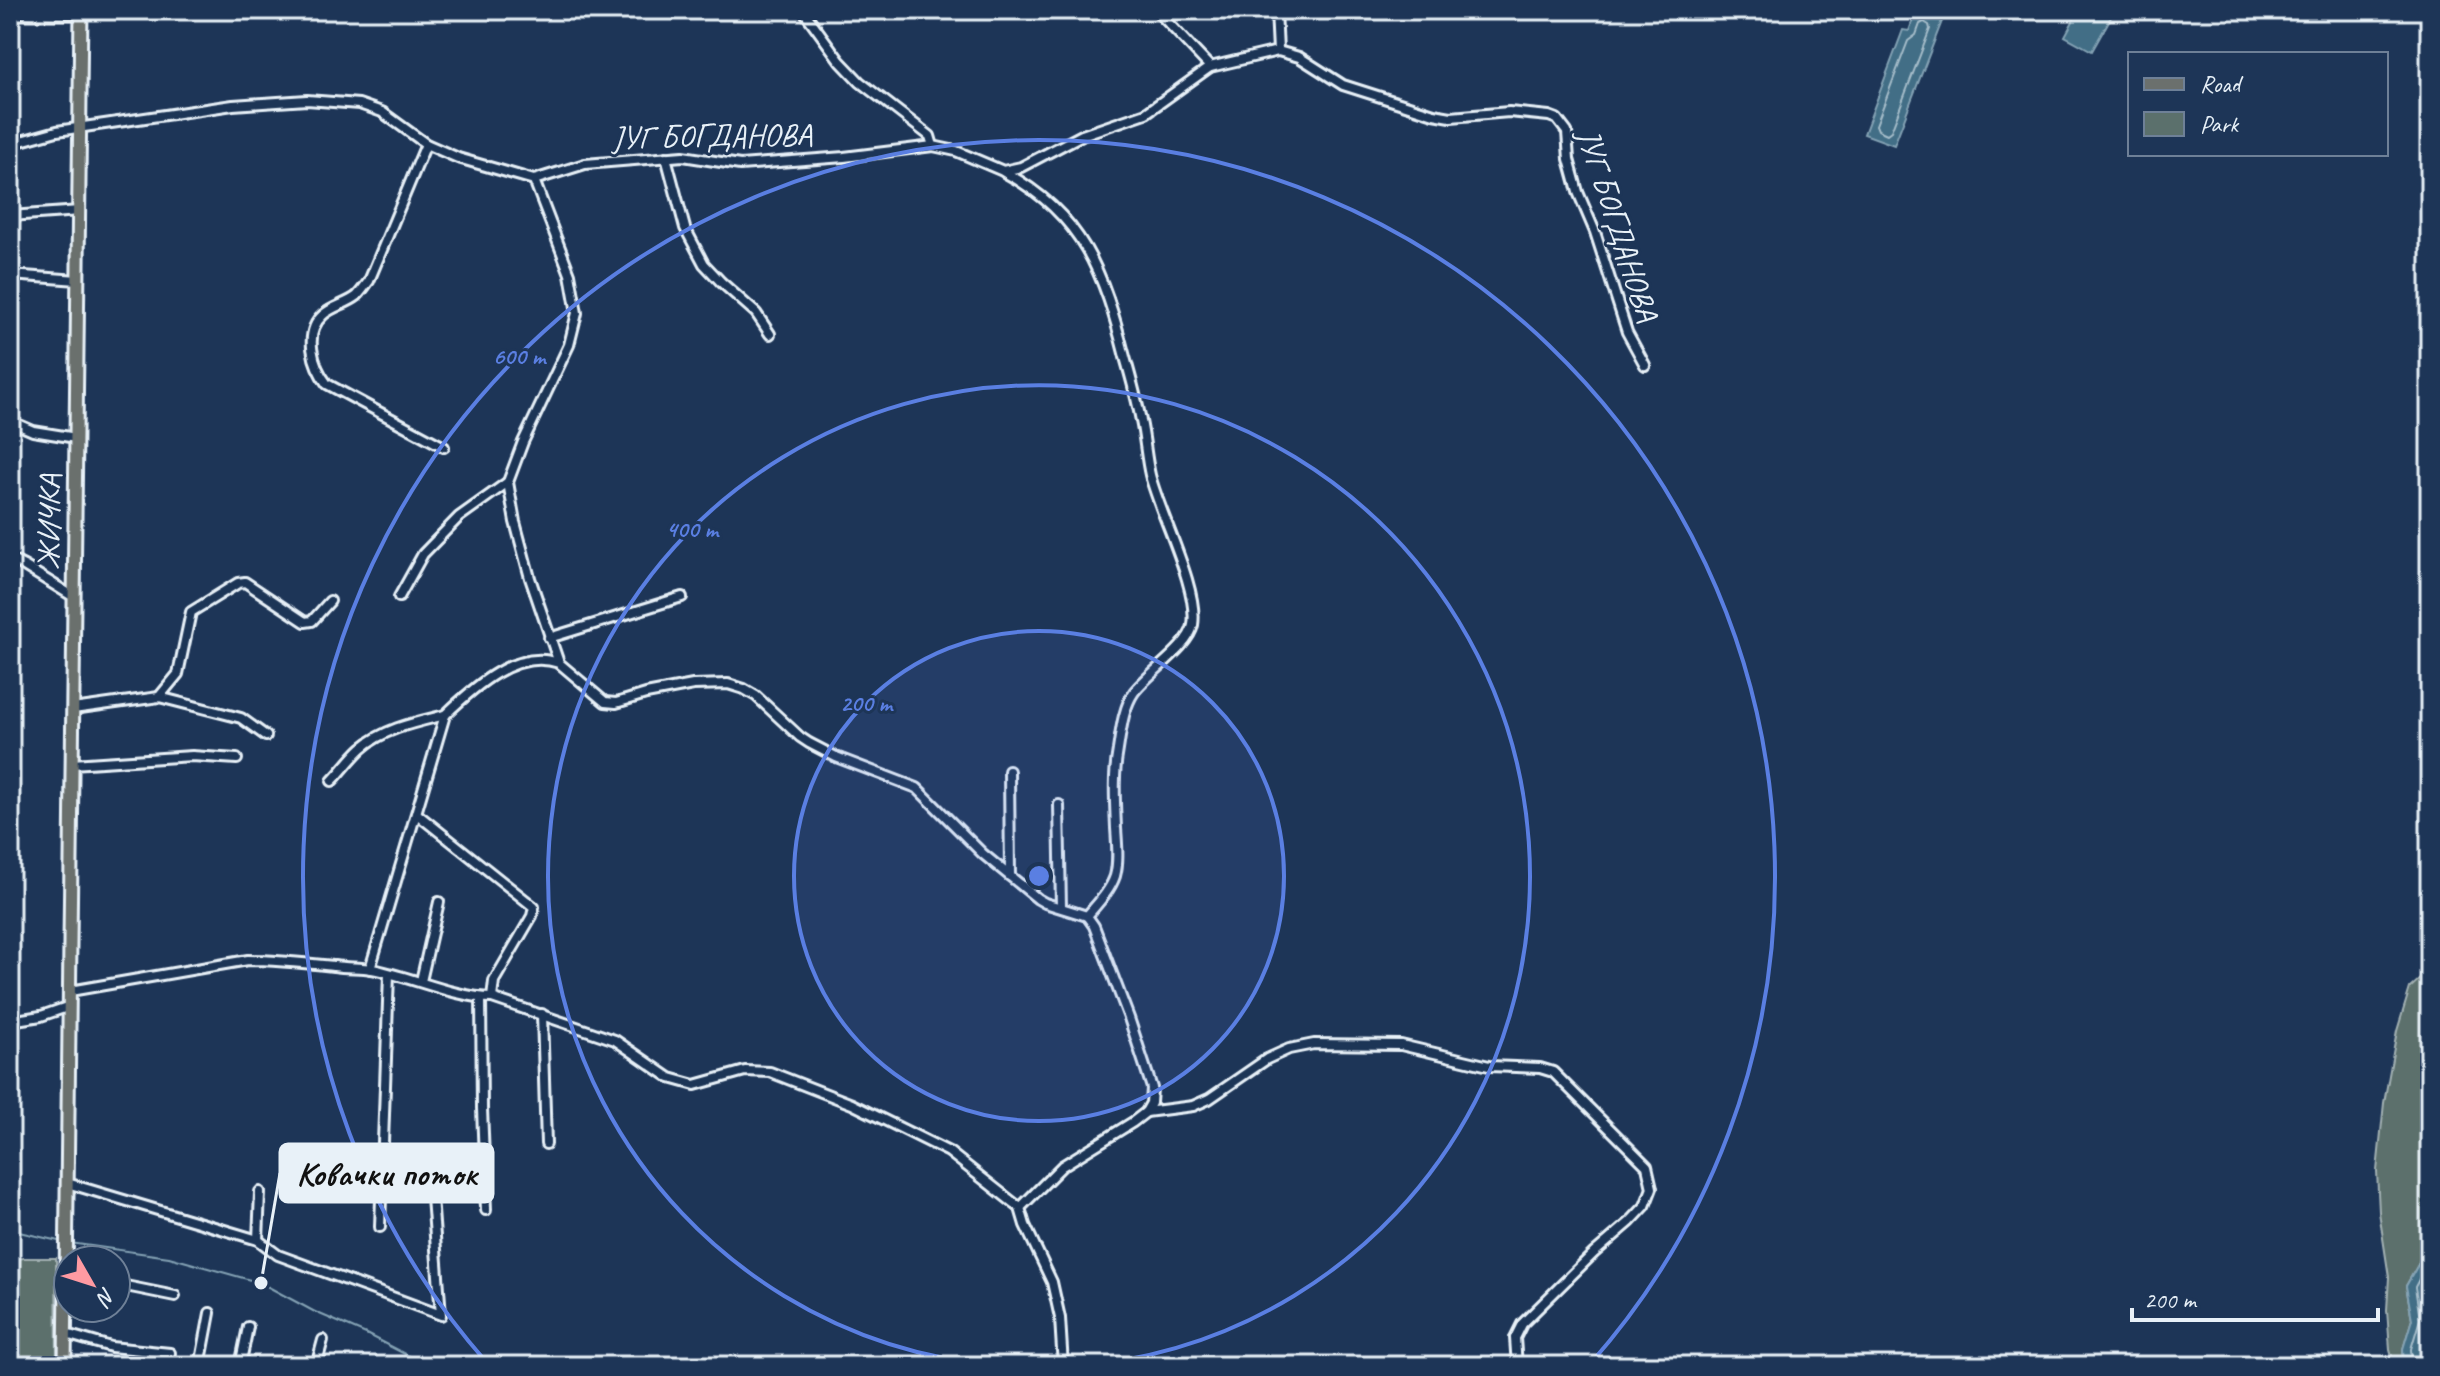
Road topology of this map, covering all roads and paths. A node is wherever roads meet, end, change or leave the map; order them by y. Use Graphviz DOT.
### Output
graph roads {
  1 [pos="803,10"];
  2 [pos="1156,10"];
  3 [pos="1276,10"];
  4 [pos="81,12"];
  5 [pos="10,13"];
  6 [pos="1278,51"];
  7 [pos="1210,67"];
  8 [pos="78,129"];
  9 [pos="10,144"];
  10 [pos="426,144"];
  11 [pos="933,146"];
  12 [pos="666,157"];
  13 [pos="1003,171"];
  14 [pos="534,180"];
  15 [pos="80,211"];
  16 [pos="10,216"];
  17 [pos="10,275"];
  18 [pos="78,280"];
  19 [pos="770,334"];
  20 [pos="1645,365"];
  21 [pos="10,421"];
  22 [pos="76,438"];
  23 [pos="444,447"];
  24 [pos="508,482"];
  25 [pos="10,559"];
  26 [pos="74,597"];
  27 [pos="399,597"];
  28 [pos="682,597"];
  29 [pos="330,601"];
  30 [pos="549,638"];
  31 [pos="559,663"];
  32 [pos="159,697"];
  33 [pos="73,709"];
  34 [pos="445,715"];
  35 [pos="266,736"];
  36 [pos="237,759"];
  37 [pos="72,764"];
  38 [pos="1009,771"];
  39 [pos="332,781"];
  40 [pos="1059,805"];
  41 [pos="417,814"];
  42 [pos="1010,876"];
  43 [pos="439,902"];
  44 [pos="1061,907"];
  45 [pos="1087,916"];
  46 [pos="370,969"];
  47 [pos="389,974"];
  48 [pos="421,981"];
  49 [pos="70,991"];
  50 [pos="481,998"];
  51 [pos="492,998"];
  52 [pos="70,1006"];
  53 [pos="542,1014"];
  54 [pos="10,1021"];
  55 [pos="1146,1112"];
  56 [pos="546,1144"];
  57 [pos="430,1171"];
  58 [pos="67,1183"];
  59 [pos="260,1192"];
  60 [pos="1020,1208"];
  61 [pos="486,1210"];
  62 [pos="380,1227"];
  63 [pos="258,1240"];
  64 [pos="67,1244"];
  65 [pos="10,1255"];
  66 [pos="132,1287"];
  67 [pos="175,1296"];
  68 [pos="210,1313"];
  69 [pos="66,1324"];
  70 [pos="248,1327"];
  71 [pos="66,1334"];
  72 [pos="323,1340"];
  73 [pos="170,1353"];
  74 [pos="11,1366"];
  75 [pos="65,1366"];
  76 [pos="200,1366"];
  77 [pos="240,1366"];
  78 [pos="316,1366"];
  79 [pos="1063,1366"];
  80 [pos="1517,1366"];
  1 -- 11 [label="street"];
  2 -- 7 [label="street"];
  3 -- 6 [label="street"];
  4 -- 5 [label="street"];
  4 -- 8 [label="main road, ЖИЧКА"];
  6 -- 7 [label="street"];
  6 -- 20 [label="street, ЈУГ БОГДАНОВА"];
  7 -- 13 [label="street"];
  8 -- 9 [label="street"];
  8 -- 10 [label="street"];
  8 -- 15 [label="main road, ЖИЧКА"];
  10 -- 14 [label="street"];
  10 -- 23 [label="street"];
  11 -- 12 [label="street, ЈУГ БОГДАНОВА"];
  11 -- 13 [label="street, ЈУГ БОГДАНОВА"];
  12 -- 14 [label="street, ЈУГ БОГДАНОВА"];
  12 -- 19 [label="street"];
  13 -- 45 [label="street, ЈУГ БОГДАНОВА"];
  14 -- 24 [label="street"];
  15 -- 16 [label="street"];
  15 -- 18 [label="main road, ЖИЧКА"];
  17 -- 18 [label="street"];
  18 -- 22 [label="main road, ЖИЧКА"];
  21 -- 22 [label="street"];
  22 -- 26 [label="main road, ЖИЧКА"];
  24 -- 27 [label="street"];
  24 -- 30 [label="street"];
  25 -- 26 [label="street"];
  26 -- 33 [label="main road, ЖИЧКА"];
  28 -- 30 [label="street"];
  29 -- 32 [label="street"];
  30 -- 31 [label="street"];
  31 -- 34 [label="street"];
  31 -- 42 [label="street"];
  32 -- 33 [label="street"];
  32 -- 35 [label="street"];
  33 -- 37 [label="main road, ЖИЧКА"];
  34 -- 39 [label="street"];
  34 -- 41 [label="street"];
  36 -- 37 [label="street"];
  37 -- 49 [label="main road, ЖИЧКА"];
  38 -- 42 [label="street"];
  40 -- 44 [label="street"];
  41 -- 46 [label="street"];
  41 -- 51 [label="street"];
  42 -- 44 [label="street"];
  43 -- 48 [label="street"];
  44 -- 45 [label="street"];
  45 -- 55 [label="street"];
  46 -- 47 [label="street"];
  46 -- 49 [label="street"];
  47 -- 48 [label="street"];
  47 -- 62 [label="street"];
  48 -- 50 [label="street"];
  49 -- 52 [label="main road, ЖИЧКА"];
  50 -- 51 [label="street"];
  50 -- 61 [label="street"];
  51 -- 53 [label="street"];
  52 -- 54 [label="street"];
  52 -- 58 [label="main road, ЖИЧКА"];
  53 -- 56 [label="street"];
  53 -- 60 [label="street"];
  55 -- 60 [label="street"];
  55 -- 80 [label="street"];
  57 -- 63 [label="street"];
  58 -- 63 [label="street"];
  58 -- 64 [label="main road, ЖИЧКА"];
  59 -- 63 [label="street"];
  60 -- 79 [label="street"];
  65 -- 74 [label="street"];
  66 -- 67 [label="street"];
  68 -- 76 [label="street"];
  69 -- 71 [label="main road, ЖИЧКА"];
  70 -- 77 [label="street"];
  71 -- 73 [label="street"];
  71 -- 75 [label="main road, ЖИЧКА"];
  72 -- 78 [label="street"];
}
